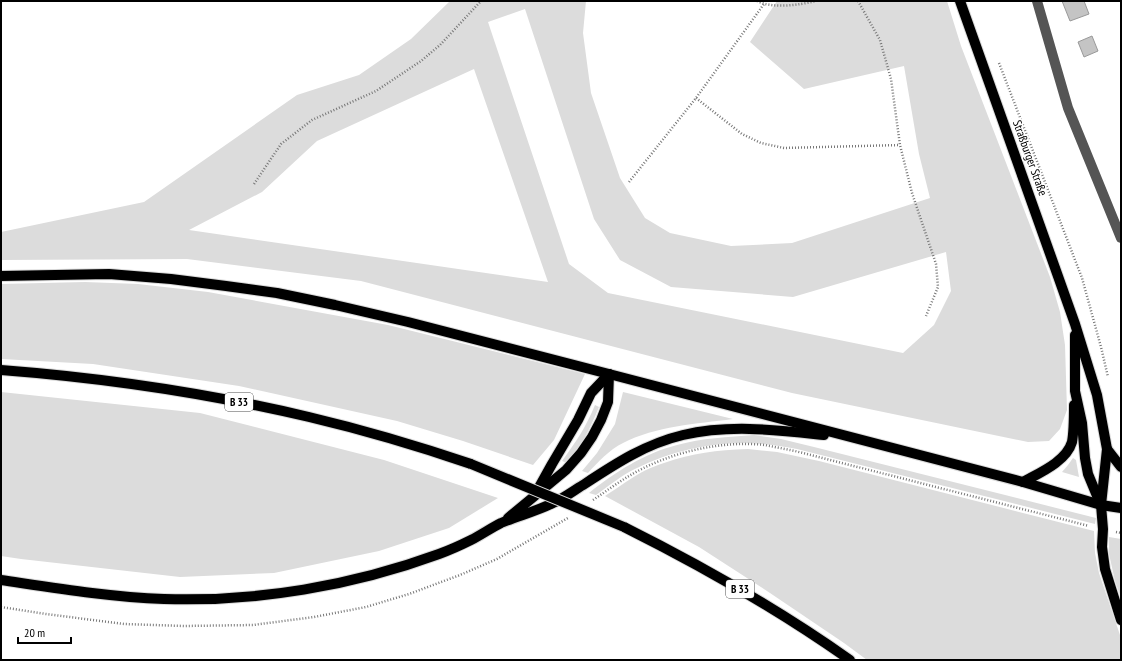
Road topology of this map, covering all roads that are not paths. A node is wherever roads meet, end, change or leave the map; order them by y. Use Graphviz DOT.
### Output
graph roads {
  1 [pos="960,1"];
  2 [pos="1037,1"];
  3 [pos="1121,238"];
  4 [pos="1,276"];
  5 [pos="1075,324"];
  6 [pos="1,370"];
  7 [pos="608,374"];
  8 [pos="1075,391"];
  9 [pos="856,438"];
  10 [pos="1106,449"];
  11 [pos="1121,467"];
  12 [pos="1023,482"];
  13 [pos="535,496"];
  14 [pos="1101,505"];
  15 [pos="1121,508"];
  16 [pos="500,524"];
  17 [pos="1,580"];
  18 [pos="1121,620"];
  19 [pos="850,660"];
  1 -- 5 [label="main road, Straßburger Straße"];
  2 -- 3 [label="lane"];
  4 -- 7 [label="main road"];
  5 -- 8 [label="main road, Straßburger Straße"];
  5 -- 10 [label="main road, Straßburger Straße"];
  6 -- 19 [label="main road, B 33, bridge"];
  7 -- 9 [label="main road"];
  7 -- 13 [label="main road"];
  7 -- 13 [label="main road"];
  8 -- 12 [label="main road, Straßburger Straße"];
  8 -- 14 [label="main road, Straßburger Straße"];
  9 -- 12 [label="main road"];
  9 -- 16 [label="main road"];
  10 -- 11 [label="main road"];
  10 -- 14 [label="main road, Straßburger Straße"];
  12 -- 14 [label="main road"];
  13 -- 16 [label="main road"];
  14 -- 15 [label="main road"];
  14 -- 18 [label="main road"];
  16 -- 17 [label="main road"];
}
